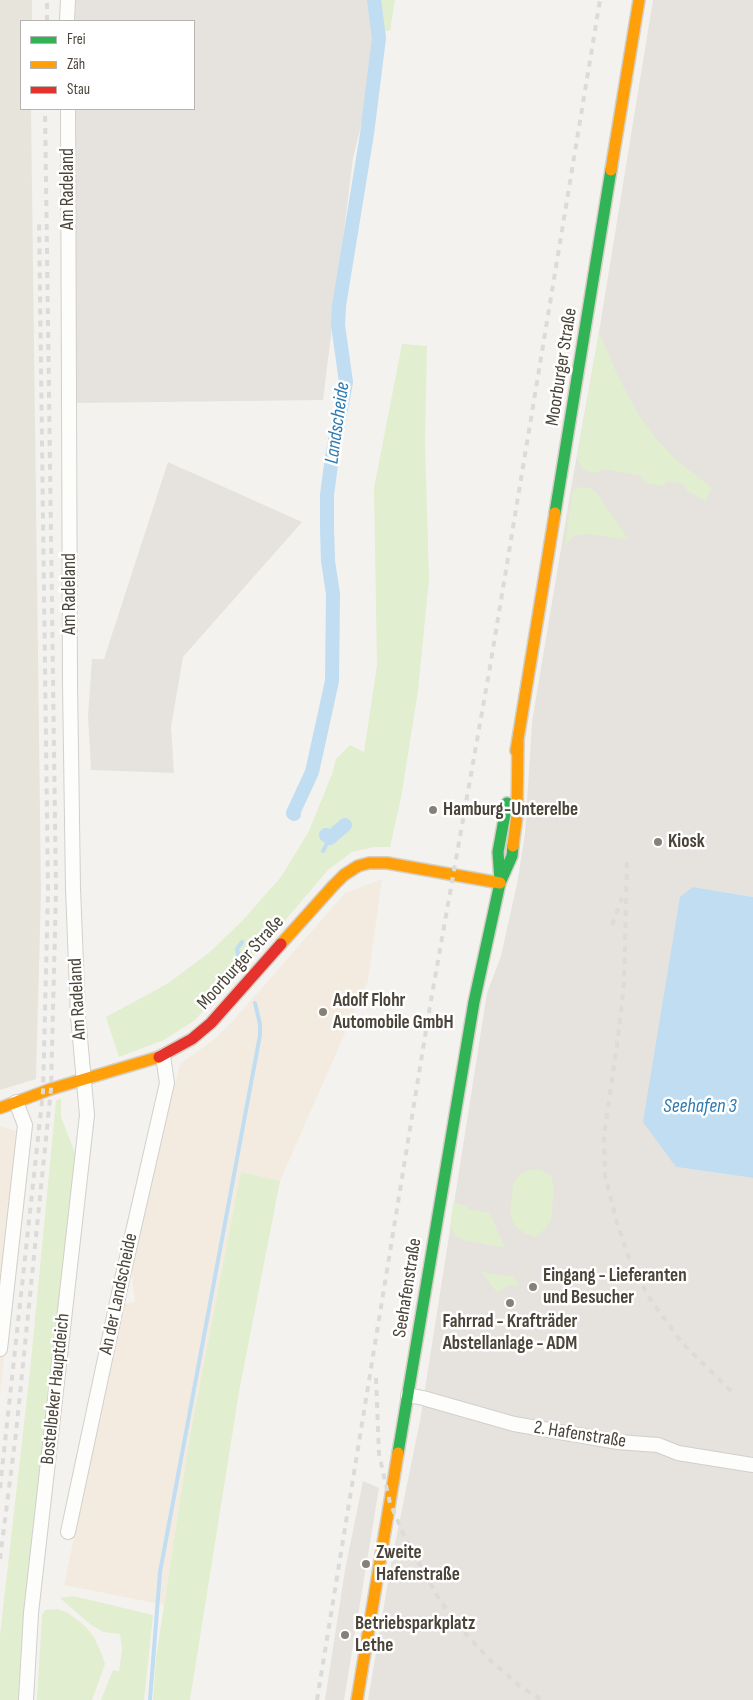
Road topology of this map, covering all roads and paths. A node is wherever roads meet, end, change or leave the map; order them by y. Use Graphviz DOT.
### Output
graph roads {
  1 [pos="68,0"];
  2 [pos="639,0"];
  3 [pos="67,20"];
  4 [pos="68,110"];
  5 [pos="500,884"];
  6 [pos="163,1056"];
  7 [pos="84,1079"];
  8 [pos="16,1102"];
  9 [pos="0,1108"];
  10 [pos="0,1349"];
  11 [pos="408,1395"];
  12 [pos="753,1466"];
  13 [pos="68,1532"];
  14 [pos="26,1700"];
  15 [pos="357,1700"];
  1 -- 3 [label="street"];
  2 -- 5 [label="main road, Moorburger Straße"];
  4 -- 7 [label="street, Am Radeland"];
  5 -- 6 [label="main road, Moorburger Straße"];
  5 -- 11 [label="main road, Seehafenstraße"];
  6 -- 7 [label="main road, Moorburger Straße"];
  6 -- 13 [label="street, An der Landscheide"];
  7 -- 8 [label="main road, Moorburger Straße"];
  7 -- 14 [label="street, Bostelbeker Hauptdeich"];
  8 -- 9 [label="main road, Moorburger Straße"];
  8 -- 10 [label="street"];
  11 -- 12 [label="street, 2. Hafenstraße"];
  11 -- 15 [label="main road, Seehafenstraße"];
}
